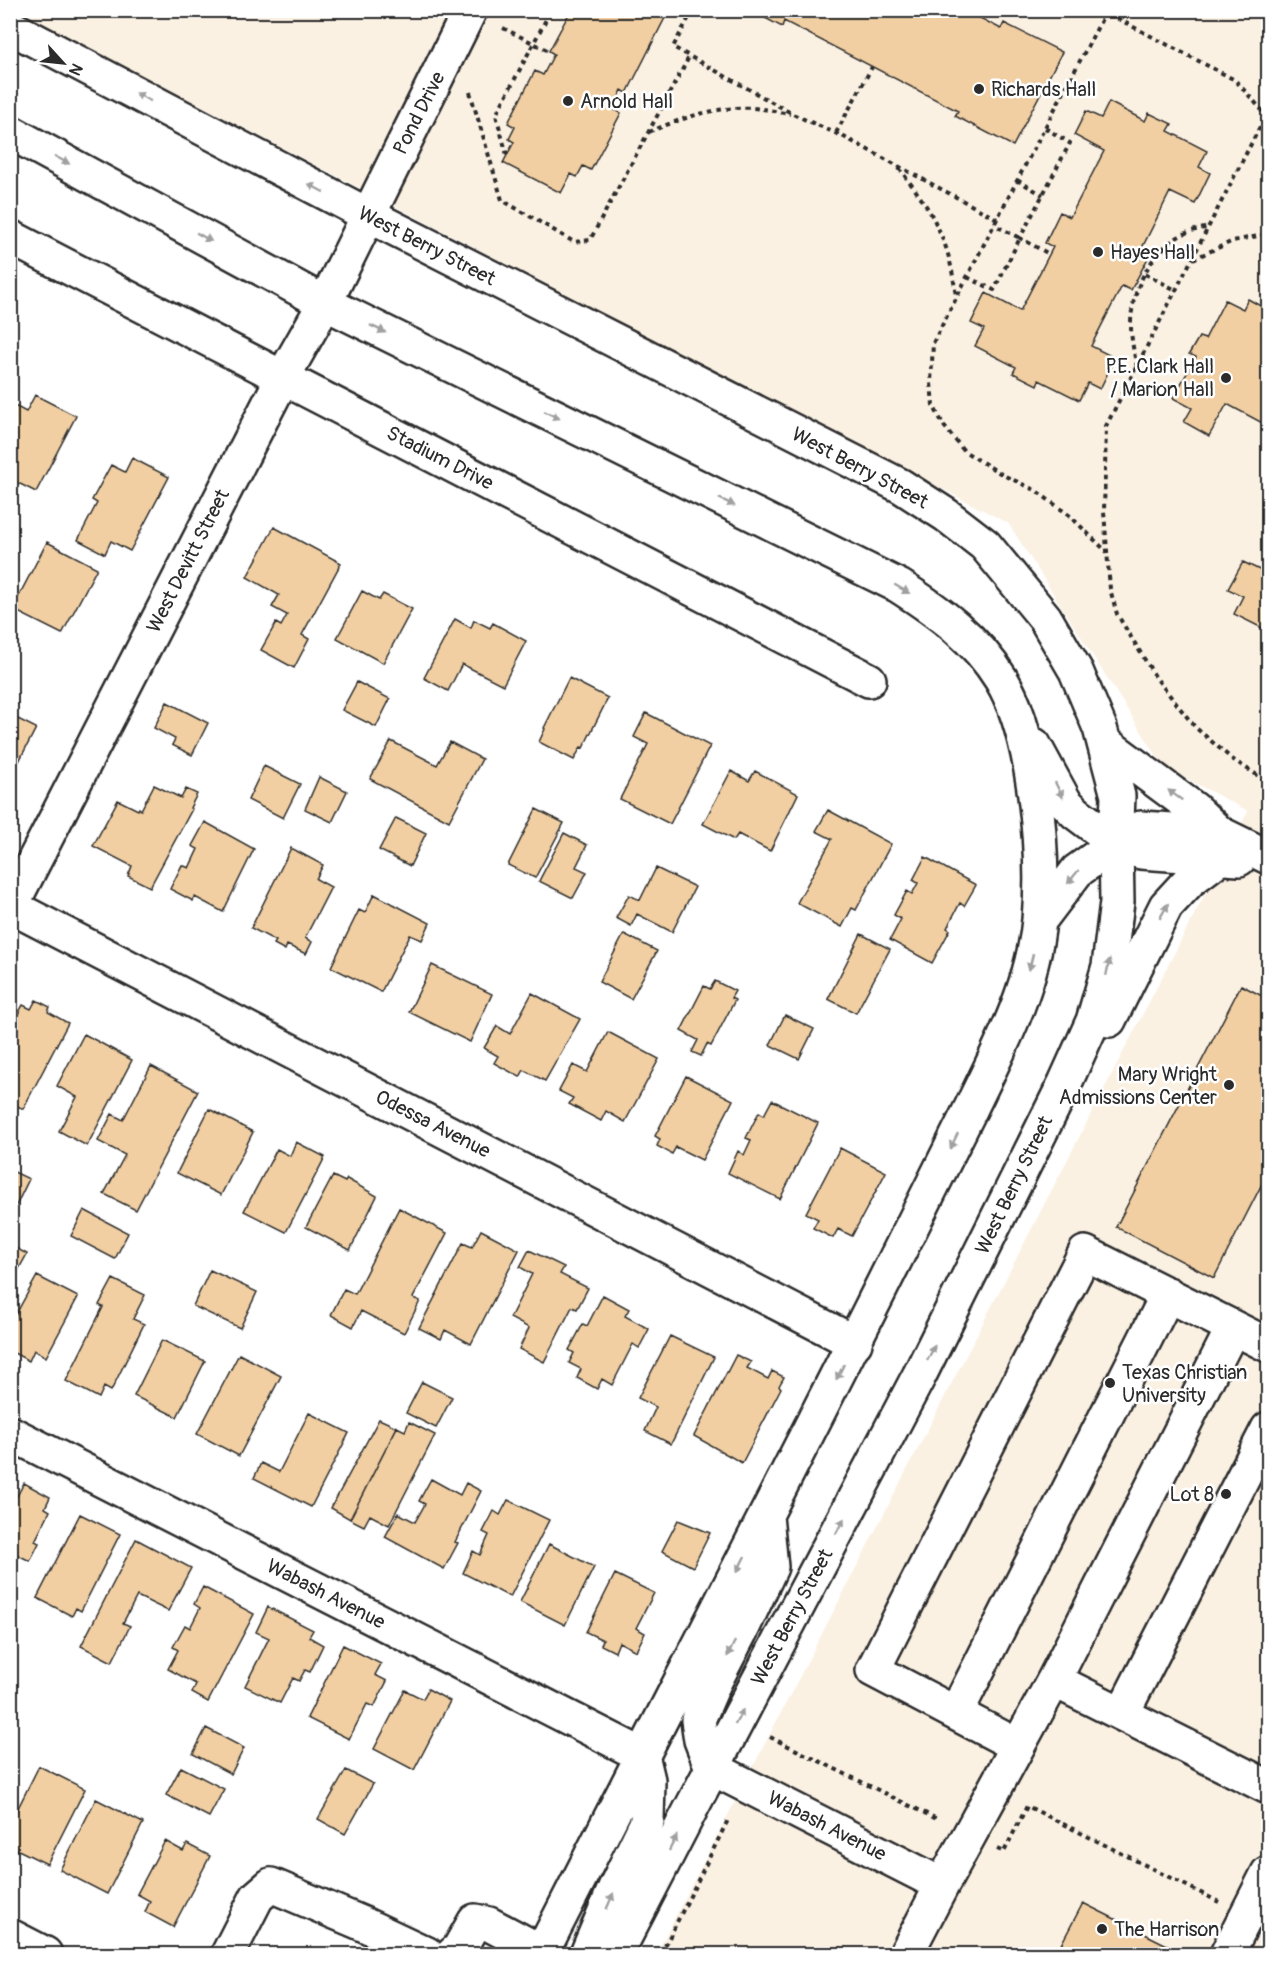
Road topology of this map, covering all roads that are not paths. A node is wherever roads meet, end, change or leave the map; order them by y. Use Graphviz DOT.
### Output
graph roads {
  1 [pos="470,10"];
  2 [pos="10,27"];
  3 [pos="10,132"];
  4 [pos="368,215"];
  5 [pos="10,237"];
  6 [pos="325,303"];
  7 [pos="283,377"];
  8 [pos="869,680"];
  9 [pos="1019,721"];
  10 [pos="1106,744"];
  11 [pos="1116,843"];
  12 [pos="1219,846"];
  13 [pos="1269,859"];
  14 [pos="11,906"];
  15 [pos="1039,921"];
  16 [pos="1034,1145"];
  17 [pos="1168,1294"];
  18 [pos="1233,1328"];
  19 [pos="855,1343"];
  20 [pos="1269,1346"];
  21 [pos="1269,1429"];
  22 [pos="10,1433"];
  23 [pos="766,1516"];
  24 [pos="1054,1680"];
  25 [pos="956,1713"];
  26 [pos="1122,1714"];
  27 [pos="1018,1746"];
  28 [pos="642,1755"];
  29 [pos="712,1768"];
  30 [pos="1269,1787"];
  31 [pos="1269,1873"];
  32 [pos="942,1885"];
  33 [pos="10,1936"];
  34 [pos="239,1951"];
  35 [pos="542,1953"];
  36 [pos="45,1954"];
  37 [pos="427,1954"];
  38 [pos="453,1954"];
  39 [pos="587,1954"];
  40 [pos="616,1954"];
  41 [pos="906,1954"];
  42 [pos="1227,1954"];
  1 -- 4 [label="main road, Pond Drive"];
  4 -- 2 [label="main road, West Berry Street, one-way"];
  3 -- 6 [label="main road, one-way"];
  4 -- 6 [label="main road, West Devitt Street"];
  4 -- 10 [label="main road, West Berry Street"];
  5 -- 7 [label="main road, Stadium Drive"];
  6 -- 7 [label="main road, West Devitt Street"];
  6 -- 9 [label="main road, one-way"];
  7 -- 8 [label="main road, Stadium Drive"];
  7 -- 14 [label="main road, West Devitt Street"];
  9 -- 11 [label="main road, one-way"];
  9 -- 15 [label="main road"];
  10 -- 11 [label="main road, West Berry Street"];
  12 -- 10 [label="main road, one-way"];
  11 -- 12 [label="main road"];
  11 -- 15 [label="main road, one-way"];
  16 -- 11 [label="main road, West Berry Street, one-way"];
  12 -- 13 [label="main road"];
  16 -- 12 [label="main road, one-way"];
  14 -- 19 [label="main road, Odessa Avenue"];
  15 -- 19 [label="main road, one-way"];
  29 -- 16 [label="main road, West Berry Street, one-way"];
  17 -- 18 [label="main road"];
  17 -- 25 [label="main road"];
  17 -- 25 [label="main road"];
  18 -- 20 [label="main road"];
  18 -- 24 [label="main road"];
  19 -- 23 [label="main road, one-way"];
  21 -- 26 [label="main road"];
  22 -- 28 [label="main road, Wabash Avenue"];
  23 -- 28 [label="main road, one-way"];
  23 -- 29 [label="main road, one-way"];
  24 -- 26 [label="main road"];
  24 -- 27 [label="main road"];
  25 -- 27 [label="main road"];
  26 -- 30 [label="main road"];
  27 -- 32 [label="main road"];
  28 -- 35 [label="main road"];
  39 -- 28 [label="main road, one-way"];
  29 -- 32 [label="main road, Wabash Avenue"];
  40 -- 29 [label="main road, West Berry Street, one-way"];
  31 -- 42 [label="main road"];
  32 -- 41 [label="main road"];
  33 -- 36 [label="main road"];
  34 -- 37 [label="main road"];
  35 -- 38 [label="main road"];
}
